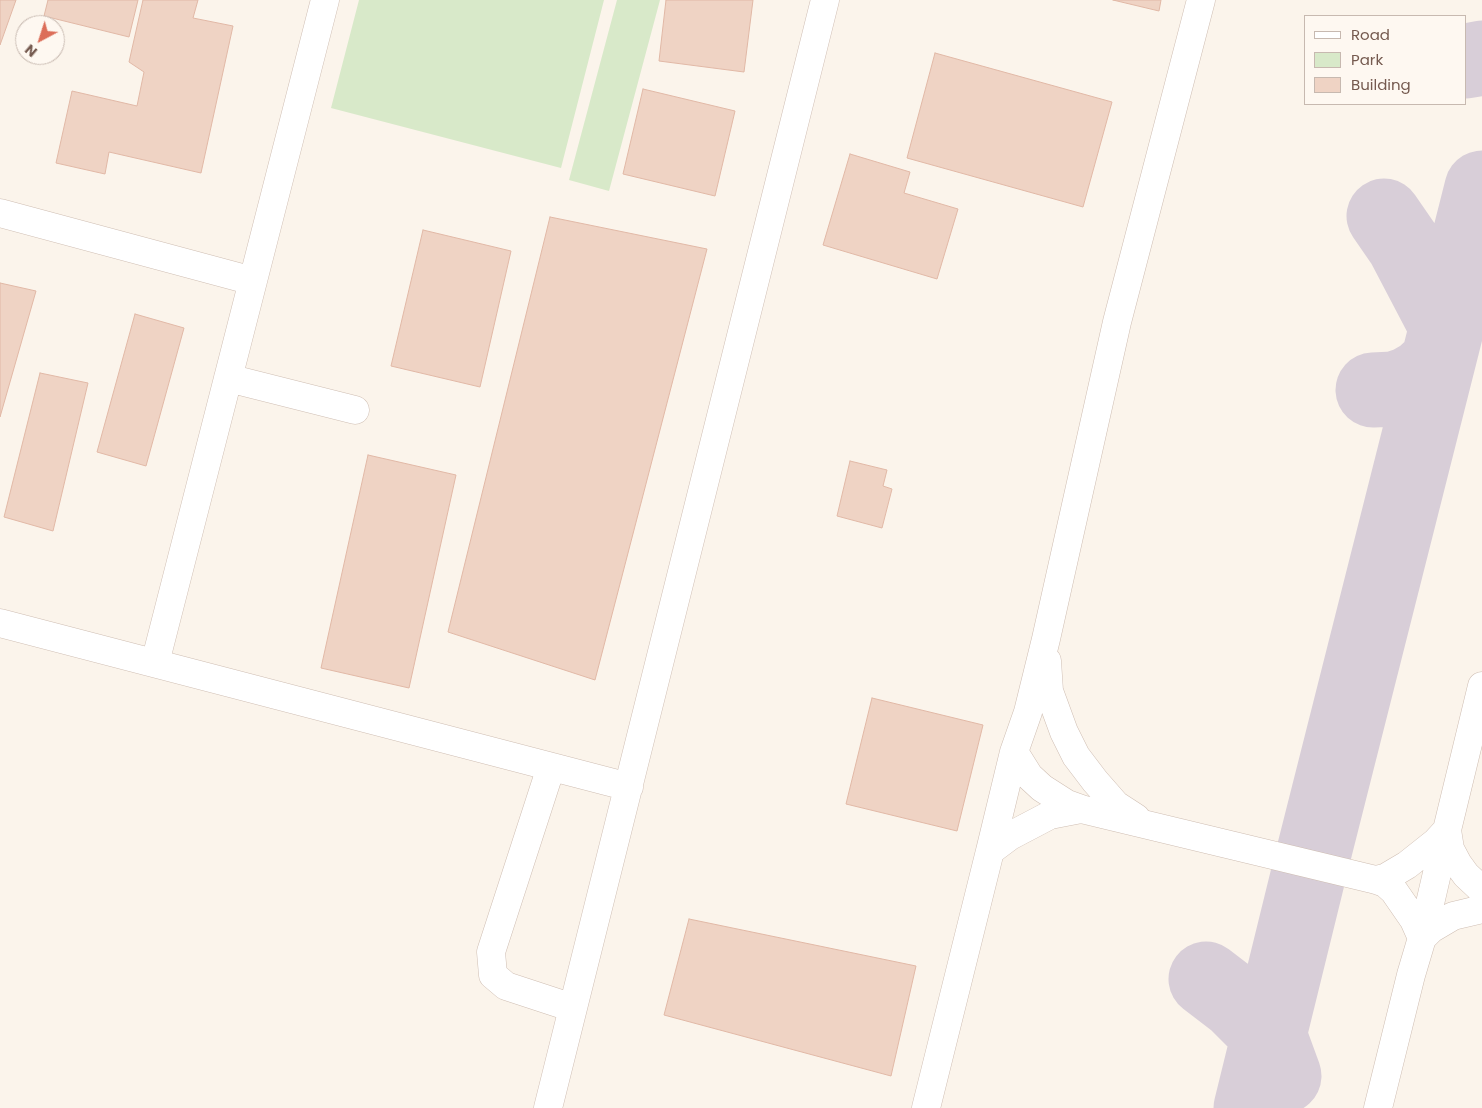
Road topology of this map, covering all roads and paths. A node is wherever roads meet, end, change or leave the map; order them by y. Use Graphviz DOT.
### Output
graph roads {
  1 [pos="324,0"];
  2 [pos="825,0"];
  3 [pos="1201,0"];
  4 [pos="0,213"];
  5 [pos="252,281"];
  6 [pos="228,378"];
  7 [pos="355,410"];
  8 [pos="0,623"];
  9 [pos="1046,640"];
  10 [pos="155,663"];
  11 [pos="1482,686"];
  12 [pos="1014,752"];
  13 [pos="552,766"];
  14 [pos="629,787"];
  15 [pos="1081,809"];
  16 [pos="1143,822"];
  17 [pos="1447,830"];
  18 [pos="990,851"];
  19 [pos="1376,880"];
  20 [pos="1482,890"];
  21 [pos="1482,908"];
  22 [pos="1422,938"];
  23 [pos="573,1008"];
  24 [pos="548,1108"];
  25 [pos="926,1108"];
  26 [pos="1378,1108"];
  1 -- 5 [label="lane"];
  2 -- 14 [label="lane"];
  3 -- 9 [label="lane"];
  4 -- 5 [label="lane"];
  5 -- 6 [label="lane"];
  6 -- 7 [label="lane"];
  6 -- 10 [label="lane"];
  8 -- 10 [label="lane"];
  9 -- 12 [label="lane"];
  9 -- 16 [label="lane"];
  10 -- 13 [label="lane"];
  11 -- 17 [label="lane"];
  12 -- 15 [label="lane"];
  12 -- 18 [label="lane"];
  13 -- 14 [label="lane"];
  13 -- 23 [label="lane"];
  14 -- 23 [label="lane"];
  15 -- 16 [label="lane"];
  15 -- 18 [label="lane"];
  16 -- 19 [label="lane"];
  17 -- 19 [label="lane"];
  17 -- 20 [label="lane"];
  17 -- 22 [label="lane"];
  18 -- 25 [label="lane"];
  19 -- 22 [label="lane"];
  21 -- 22 [label="lane"];
  22 -- 26 [label="lane"];
  23 -- 24 [label="lane"];
}
